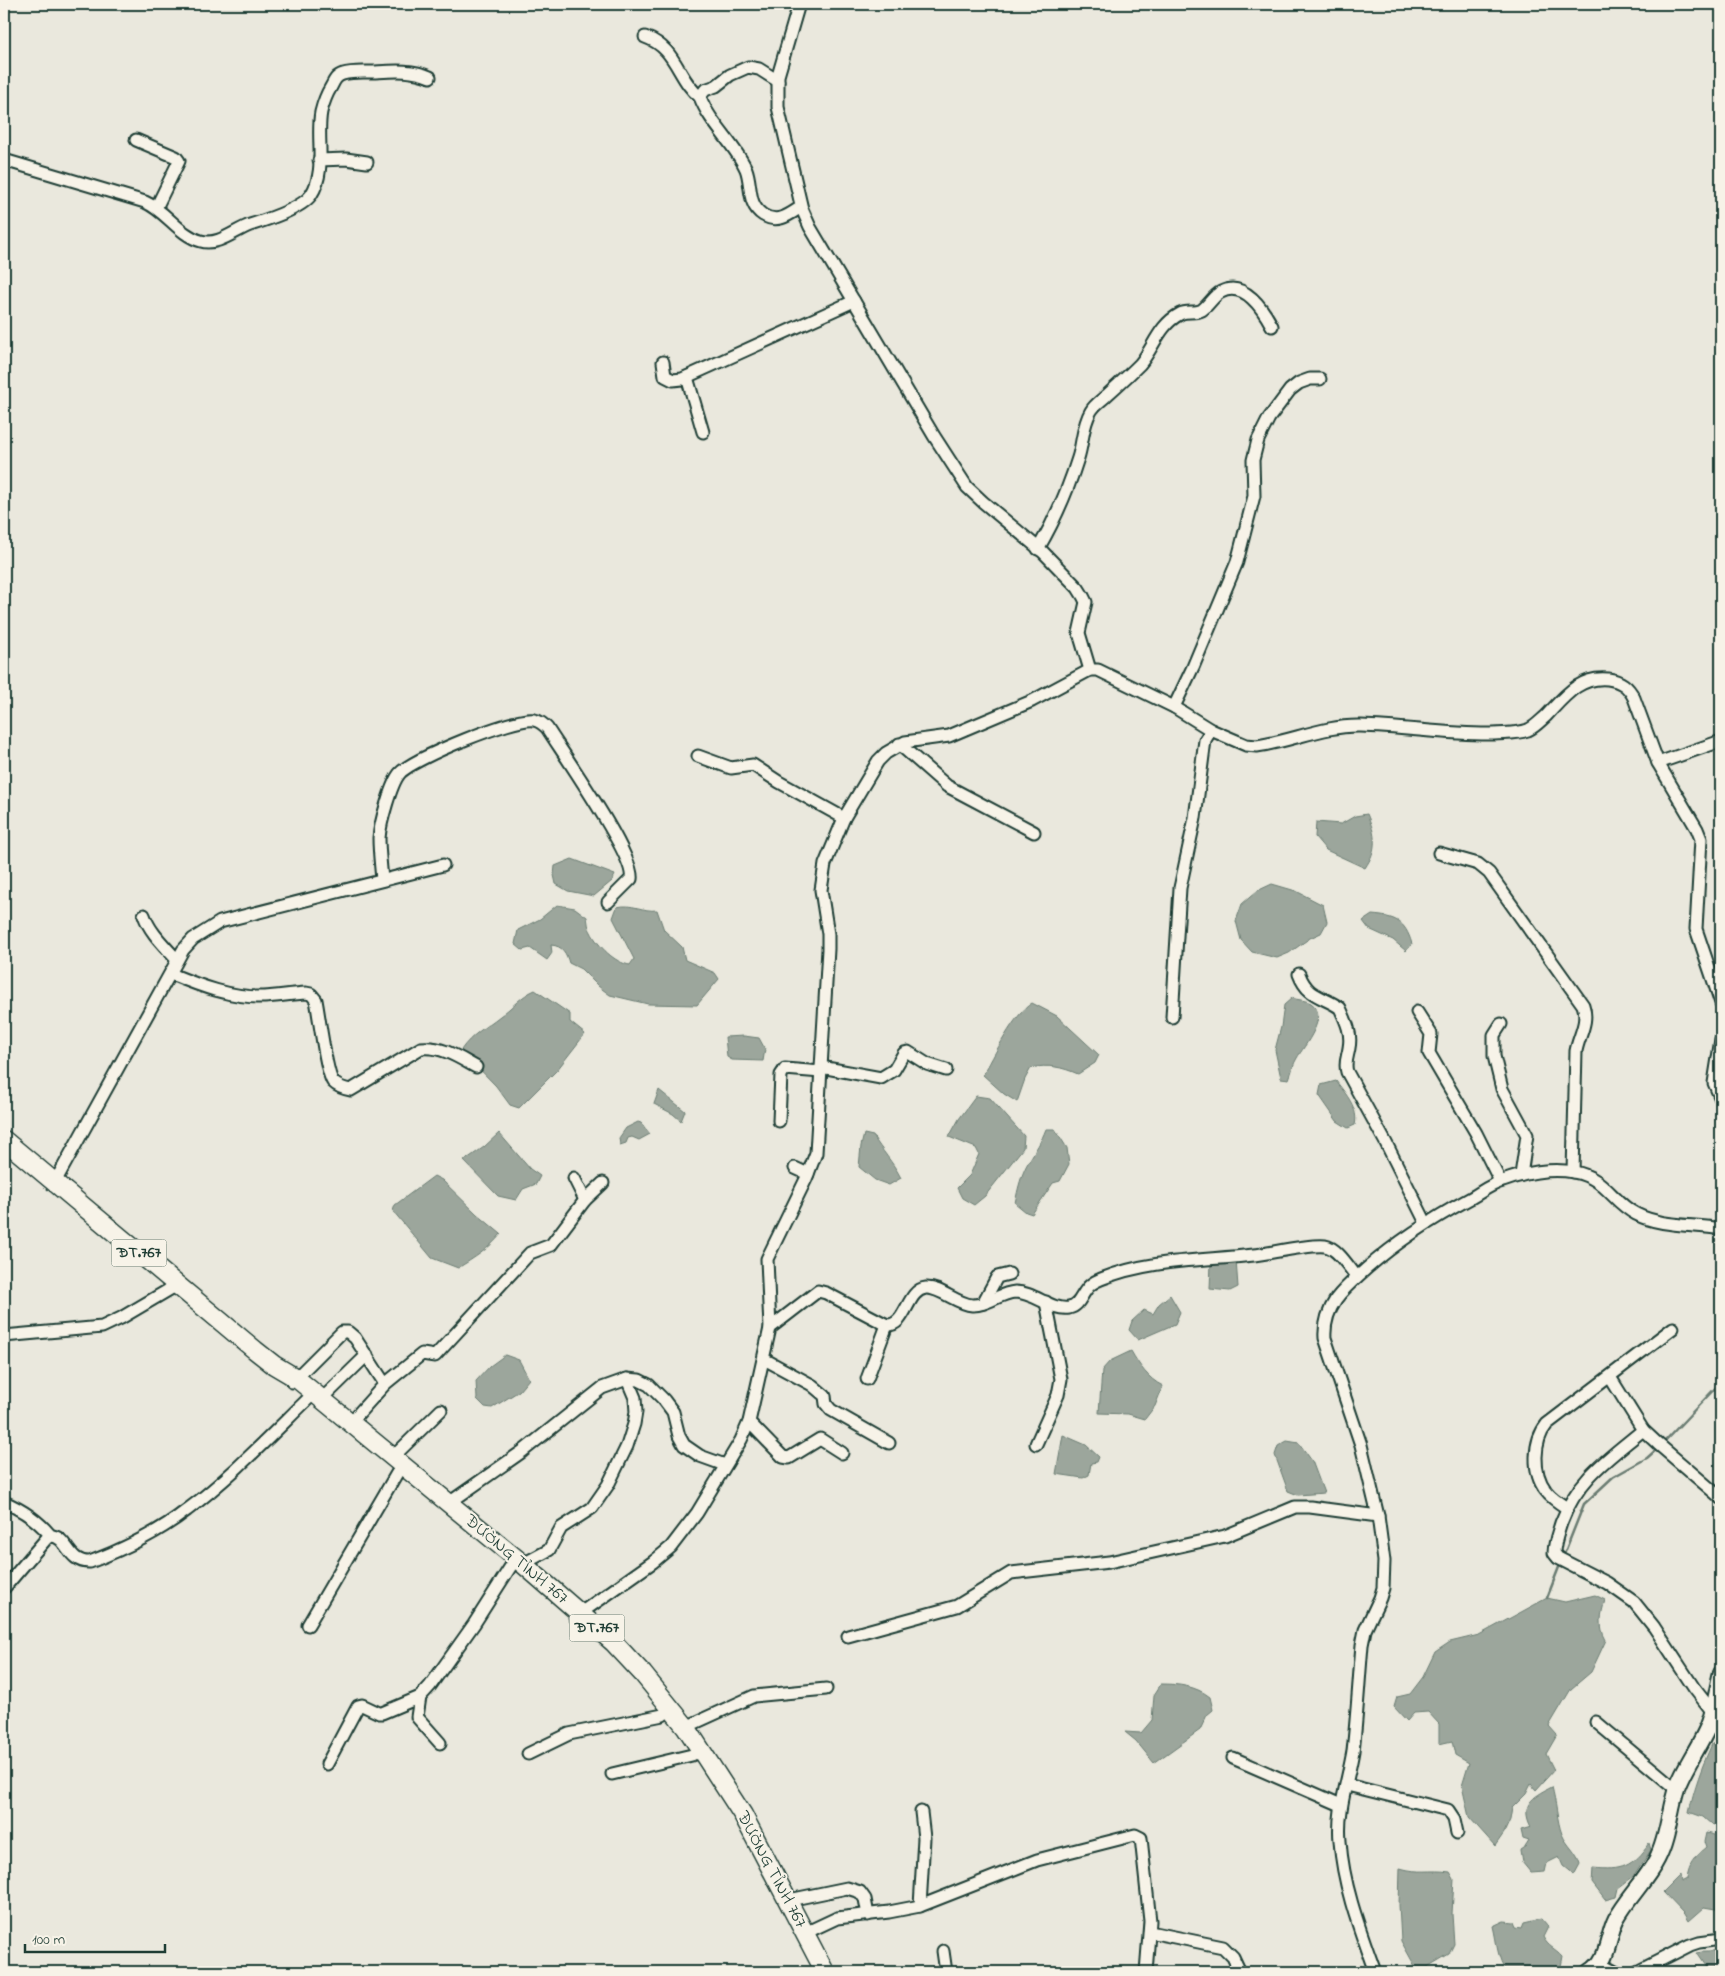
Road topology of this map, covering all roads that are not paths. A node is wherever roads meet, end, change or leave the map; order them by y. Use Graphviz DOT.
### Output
graph roads {
  1 [pos="799,4"];
  2 [pos="645,37"];
  3 [pos="430,77"];
  4 [pos="778,80"];
  5 [pos="700,97"];
  6 [pos="136,140"];
  7 [pos="4,160"];
  8 [pos="319,160"];
  9 [pos="367,162"];
  10 [pos="801,207"];
  11 [pos="156,208"];
  12 [pos="854,301"];
  13 [pos="1272,326"];
  14 [pos="663,362"];
  15 [pos="686,377"];
  16 [pos="1320,379"];
  17 [pos="703,432"];
  18 [pos="1038,549"];
  19 [pos="1090,670"];
  20 [pos="1174,707"];
  21 [pos="1210,730"];
  22 [pos="1721,741"];
  23 [pos="899,744"];
  24 [pos="698,756"];
  25 [pos="1658,763"];
  26 [pos="844,818"];
  27 [pos="1034,832"];
  28 [pos="1439,853"];
  29 [pos="443,865"];
  30 [pos="382,880"];
  31 [pos="608,902"];
  32 [pos="144,915"];
  33 [pos="178,960"];
  34 [pos="171,974"];
  35 [pos="1300,974"];
  36 [pos="1721,1003"];
  37 [pos="1417,1012"];
  38 [pos="1172,1018"];
  39 [pos="1501,1024"];
  40 [pos="1721,1039"];
  41 [pos="476,1067"];
  42 [pos="821,1070"];
  43 [pos="946,1070"];
  44 [pos="1721,1099"];
  45 [pos="779,1121"];
  46 [pos="4,1140"];
  47 [pos="795,1168"];
  48 [pos="1573,1172"];
  49 [pos="808,1174"];
  50 [pos="1521,1175"];
  51 [pos="574,1178"];
  52 [pos="1500,1181"];
  53 [pos="55,1182"];
  54 [pos="603,1183"];
  55 [pos="585,1200"];
  56 [pos="1426,1223"];
  57 [pos="1721,1228"];
  58 [pos="1009,1274"];
  59 [pos="1357,1277"];
  60 [pos="177,1285"];
  61 [pos="1046,1302"];
  62 [pos="983,1303"];
  63 [pos="887,1326"];
  64 [pos="770,1328"];
  65 [pos="1673,1328"];
  66 [pos="4,1336"];
  67 [pos="366,1355"];
  68 [pos="764,1359"];
  69 [pos="1610,1377"];
  70 [pos="627,1379"];
  71 [pos="867,1379"];
  72 [pos="293,1380"];
  73 [pos="385,1384"];
  74 [pos="314,1400"];
  75 [pos="441,1410"];
  76 [pos="749,1422"];
  77 [pos="350,1423"];
  78 [pos="1643,1430"];
  79 [pos="889,1443"];
  80 [pos="1036,1444"];
  81 [pos="842,1453"];
  82 [pos="725,1465"];
  83 [pos="394,1466"];
  84 [pos="1721,1498"];
  85 [pos="4,1502"];
  86 [pos="448,1503"];
  87 [pos="1567,1508"];
  88 [pos="1378,1516"];
  89 [pos="51,1536"];
  90 [pos="517,1565"];
  91 [pos="4,1588"];
  92 [pos="577,1616"];
  93 [pos="308,1625"];
  94 [pos="848,1636"];
  95 [pos="1721,1674"];
  96 [pos="826,1689"];
  97 [pos="420,1697"];
  98 [pos="1712,1711"];
  99 [pos="663,1715"];
  100 [pos="1596,1722"];
  101 [pos="686,1727"];
  102 [pos="1715,1728"];
  103 [pos="440,1743"];
  104 [pos="528,1754"];
  105 [pos="692,1755"];
  106 [pos="1233,1758"];
  107 [pos="327,1764"];
  108 [pos="612,1774"];
  109 [pos="1347,1785"];
  110 [pos="1676,1789"];
  111 [pos="1341,1805"];
  112 [pos="921,1812"];
  113 [pos="1457,1833"];
  114 [pos="789,1900"];
  115 [pos="920,1906"];
  116 [pos="868,1915"];
  117 [pos="1150,1932"];
  118 [pos="805,1933"];
  119 [pos="1721,1939"];
  120 [pos="943,1952"];
  121 [pos="1596,1968"];
  122 [pos="813,1972"];
  123 [pos="825,1972"];
  124 [pos="946,1972"];
  125 [pos="1146,1972"];
  126 [pos="1240,1972"];
  127 [pos="1373,1972"];
  128 [pos="1618,1972"];
  129 [pos="1637,1972"];
  1 -- 4 [label="street"];
  2 -- 5 [label="street"];
  3 -- 8 [label="street"];
  4 -- 5 [label="street"];
  4 -- 10 [label="street"];
  5 -- 10 [label="street"];
  6 -- 11 [label="street"];
  7 -- 11 [label="street"];
  8 -- 9 [label="street"];
  8 -- 11 [label="street"];
  10 -- 12 [label="street"];
  12 -- 15 [label="street"];
  12 -- 18 [label="street"];
  13 -- 18 [label="street"];
  14 -- 15 [label="street"];
  15 -- 17 [label="street"];
  16 -- 20 [label="street"];
  18 -- 19 [label="street"];
  19 -- 20 [label="street"];
  19 -- 23 [label="street"];
  20 -- 21 [label="street"];
  21 -- 25 [label="street"];
  21 -- 38 [label="street"];
  22 -- 25 [label="street"];
  23 -- 26 [label="street"];
  23 -- 27 [label="street"];
  24 -- 26 [label="street"];
  25 -- 36 [label="street"];
  26 -- 42 [label="street"];
  28 -- 48 [label="street"];
  29 -- 30 [label="street"];
  30 -- 31 [label="street"];
  30 -- 33 [label="street"];
  32 -- 33 [label="street"];
  33 -- 34 [label="street"];
  34 -- 41 [label="street"];
  34 -- 53 [label="street"];
  35 -- 56 [label="street"];
  37 -- 52 [label="street"];
  39 -- 50 [label="street"];
  40 -- 44 [label="street"];
  42 -- 43 [label="street"];
  42 -- 45 [label="street"];
  42 -- 49 [label="street"];
  46 -- 53 [label="main road, ĐƯỜNG TỈNH 767 / ĐT.767"];
  47 -- 49 [label="street"];
  48 -- 50 [label="street"];
  48 -- 57 [label="street"];
  49 -- 64 [label="street"];
  50 -- 52 [label="street"];
  51 -- 55 [label="street"];
  52 -- 56 [label="street"];
  53 -- 60 [label="main road, ĐƯỜNG TỈNH 767 / ĐT.767"];
  54 -- 55 [label="street"];
  55 -- 73 [label="street"];
  56 -- 59 [label="street"];
  58 -- 62 [label="street"];
  59 -- 61 [label="street"];
  59 -- 88 [label="street"];
  60 -- 66 [label="street"];
  60 -- 72 [label="main road, ĐƯỜNG TỈNH 767 / ĐT.767"];
  61 -- 62 [label="street"];
  61 -- 80 [label="street"];
  62 -- 63 [label="street"];
  63 -- 64 [label="street"];
  63 -- 71 [label="street"];
  64 -- 68 [label="street"];
  65 -- 69 [label="street"];
  67 -- 72 [label="street"];
  67 -- 73 [label="street"];
  67 -- 74 [label="street"];
  68 -- 76 [label="street"];
  68 -- 79 [label="street"];
  69 -- 78 [label="street"];
  69 -- 87 [label="street"];
  70 -- 82 [label="street"];
  70 -- 86 [label="street"];
  70 -- 90 [label="street"];
  72 -- 74 [label="main road, ĐƯỜNG TỈNH 767 / ĐT.767"];
  73 -- 77 [label="street"];
  74 -- 77 [label="main road, ĐƯỜNG TỈNH 767 / ĐT.767"];
  74 -- 83 [label="main road, ĐƯỜNG TỈNH 767 / ĐT.767"];
  74 -- 89 [label="street"];
  75 -- 83 [label="street"];
  76 -- 81 [label="street"];
  76 -- 82 [label="street"];
  77 -- 83 [label="main road, ĐƯỜNG TỈNH 767 / ĐT.767"];
  78 -- 84 [label="street"];
  78 -- 87 [label="street"];
  82 -- 92 [label="street"];
  83 -- 86 [label="main road, ĐƯỜNG TỈNH 767 / ĐT.767"];
  83 -- 90 [label="main road, ĐƯỜNG TỈNH 767 / ĐT.767"];
  83 -- 93 [label="street"];
  85 -- 89 [label="street"];
  86 -- 90 [label="main road, ĐƯỜNG TỈNH 767 / ĐT.767"];
  87 -- 98 [label="street"];
  88 -- 94 [label="street"];
  88 -- 109 [label="street"];
  89 -- 91 [label="street"];
  90 -- 92 [label="main road, ĐƯỜNG TỈNH 767 / ĐT.767"];
  90 -- 97 [label="street"];
  92 -- 99 [label="main road, ĐƯỜNG TỈNH 767 / ĐT.767"];
  92 -- 101 [label="main road, ĐƯỜNG TỈNH 767 / ĐT.767"];
  95 -- 98 [label="street"];
  96 -- 101 [label="street"];
  97 -- 103 [label="street"];
  97 -- 107 [label="street"];
  98 -- 102 [label="street"];
  99 -- 104 [label="street"];
  99 -- 105 [label="main road, ĐƯỜNG TỈNH 767 / ĐT.767"];
  100 -- 110 [label="street"];
  101 -- 114 [label="main road, ĐƯỜNG TỈNH 767 / ĐT.767"];
  102 -- 110 [label="street"];
  105 -- 108 [label="street"];
  105 -- 122 [label="main road, ĐƯỜNG TỈNH 767 / ĐT.767"];
  106 -- 111 [label="street"];
  109 -- 111 [label="street"];
  109 -- 113 [label="street"];
  110 -- 121 [label="street"];
  111 -- 127 [label="street"];
  112 -- 115 [label="street"];
  114 -- 116 [label="street"];
  114 -- 118 [label="main road, ĐƯỜNG TỈNH 767 / ĐT.767"];
  115 -- 116 [label="street"];
  115 -- 117 [label="street"];
  116 -- 118 [label="street"];
  117 -- 125 [label="street"];
  117 -- 126 [label="street"];
  118 -- 123 [label="main road, ĐƯỜNG TỈNH 767 / ĐT.767"];
  119 -- 129 [label="street"];
  120 -- 124 [label="street"];
  121 -- 128 [label="street"];
}
